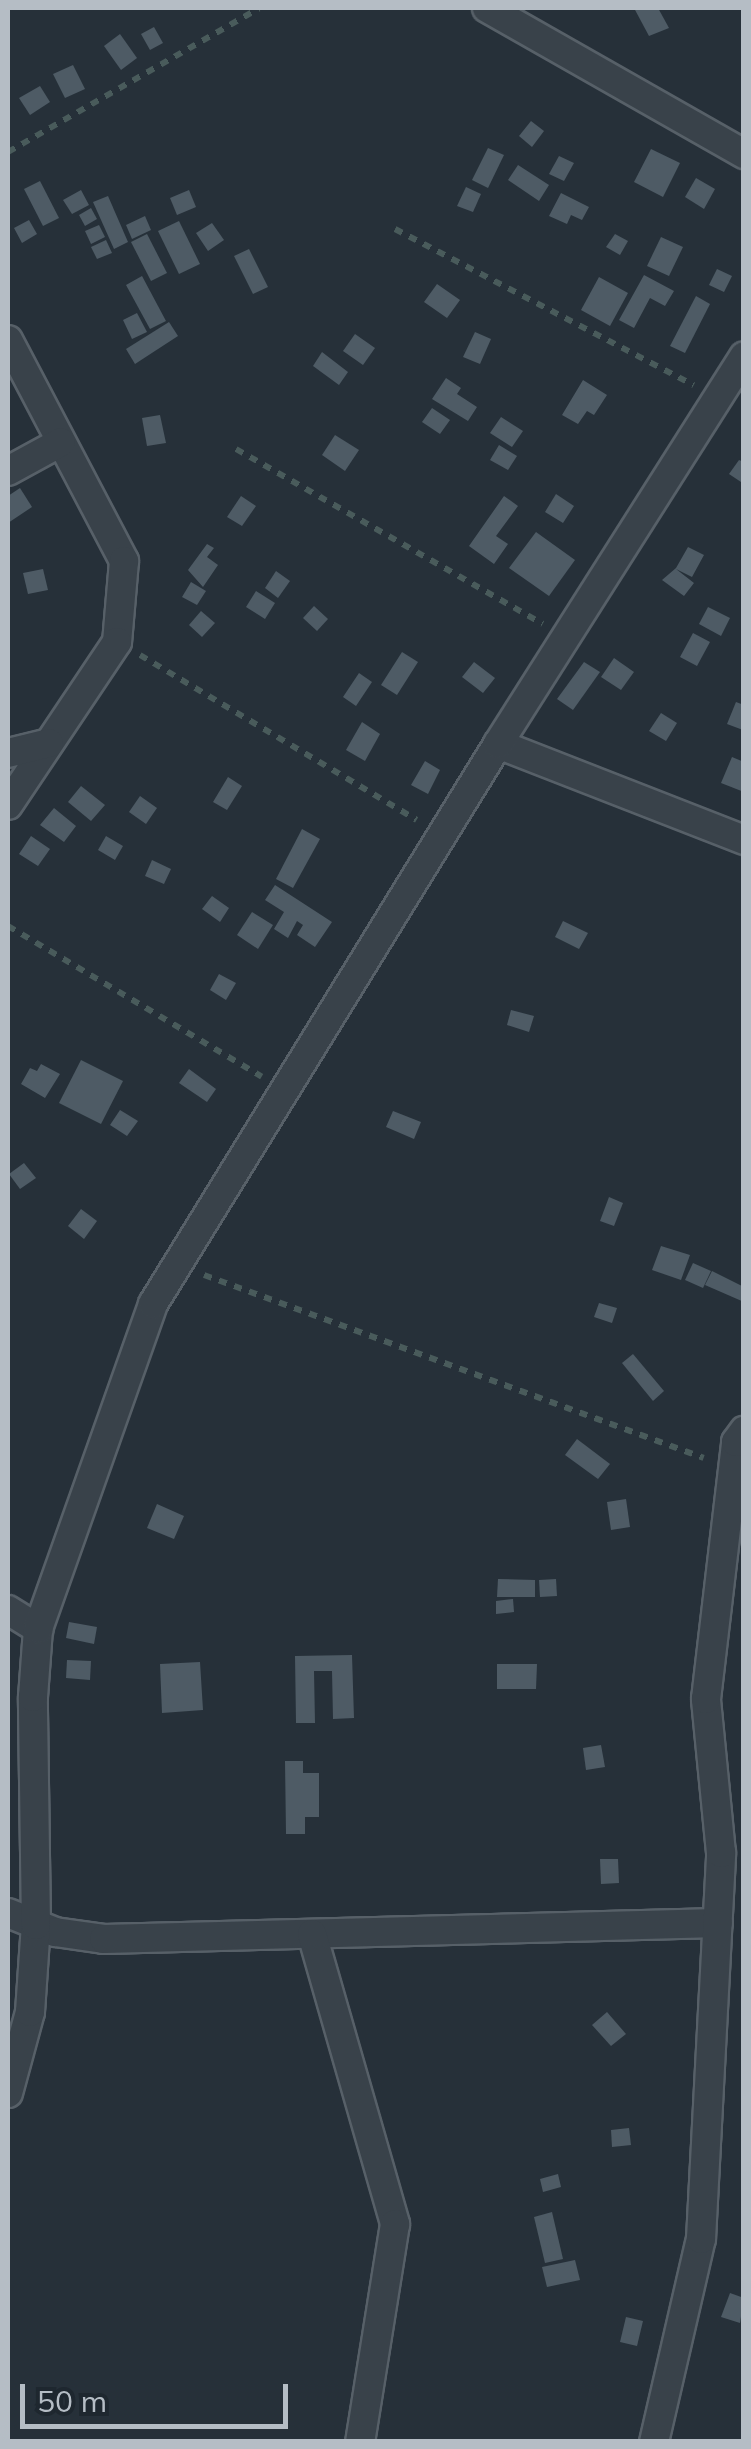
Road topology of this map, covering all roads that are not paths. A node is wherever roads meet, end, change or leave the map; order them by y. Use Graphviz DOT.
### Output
graph roads {
  1 [pos="487,8"];
  2 [pos="744,154"];
  3 [pos="8,340"];
  4 [pos="744,356"];
  5 [pos="62,442"];
  6 [pos="8,471"];
  7 [pos="49,743"];
  8 [pos="498,744"];
  9 [pos="8,753"];
  10 [pos="8,804"];
  11 [pos="744,840"];
  12 [pos="744,1431"];
  13 [pos="8,1610"];
  14 [pos="38,1629"];
  15 [pos="732,1854"];
  16 [pos="8,1913"];
  17 [pos="718,1924"];
  18 [pos="36,1925"];
  19 [pos="312,1934"];
  20 [pos="8,2093"];
  21 [pos="360,2442"];
  22 [pos="654,2442"];
  1 -- 2 [label="street"];
  3 -- 5 [label="street"];
  4 -- 8 [label="street"];
  5 -- 6 [label="street"];
  5 -- 7 [label="street"];
  7 -- 9 [label="street"];
  7 -- 10 [label="street"];
  8 -- 11 [label="street"];
  8 -- 14 [label="street"];
  12 -- 15 [label="street"];
  13 -- 14 [label="street"];
  14 -- 18 [label="street"];
  15 -- 17 [label="street"];
  16 -- 18 [label="street"];
  17 -- 19 [label="street"];
  17 -- 22 [label="street"];
  18 -- 19 [label="street"];
  18 -- 20 [label="street"];
  19 -- 21 [label="street"];
}
